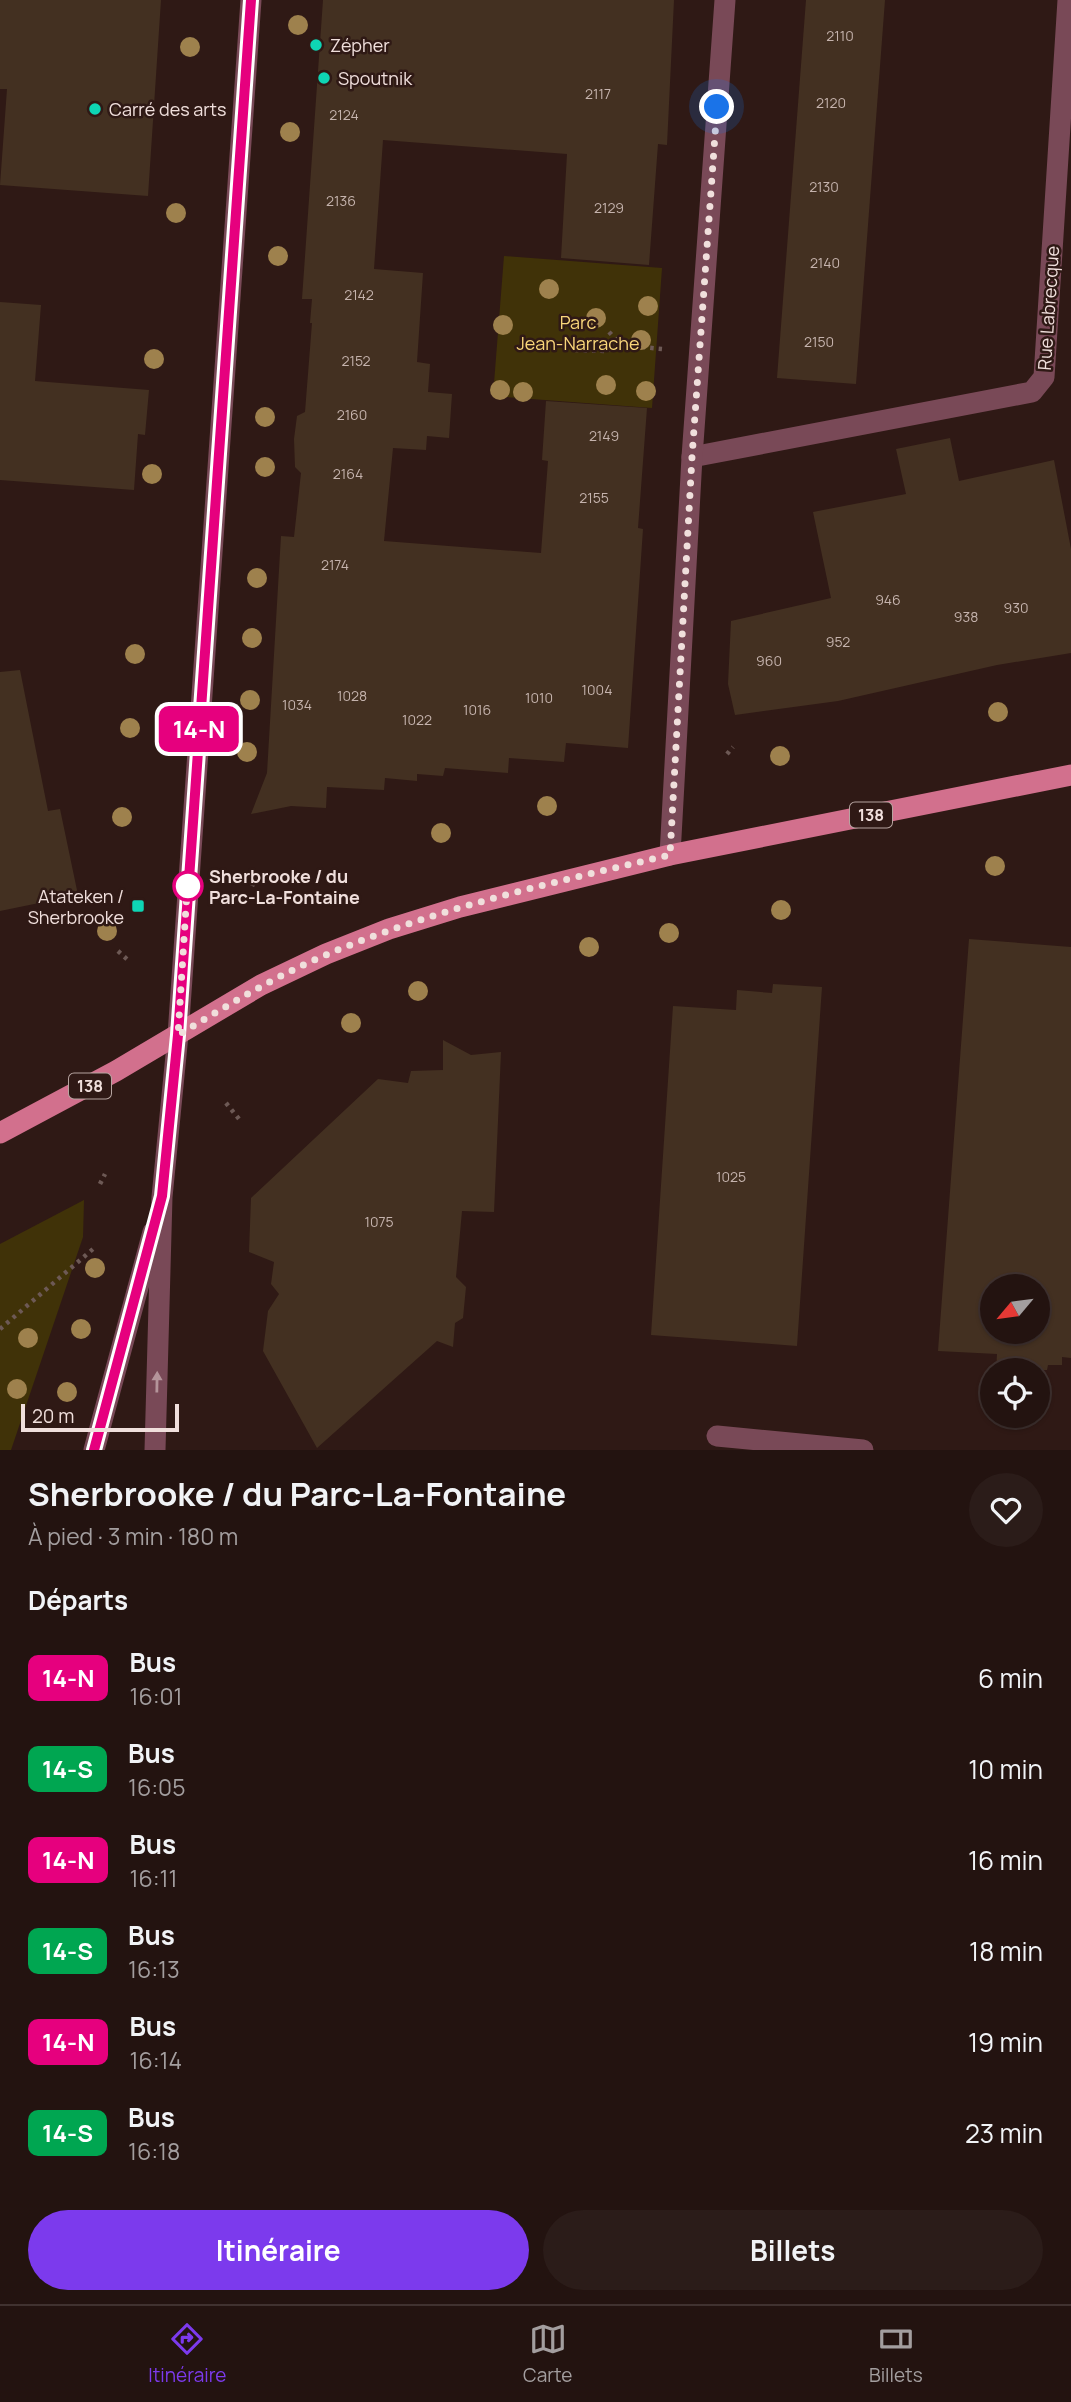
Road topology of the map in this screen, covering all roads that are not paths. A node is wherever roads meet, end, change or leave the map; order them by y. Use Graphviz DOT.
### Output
graph roads {
  1 [pos="251,0"];
  2 [pos="725,0"];
  3 [pos="1068,0"];
  4 [pos="692,457"];
  5 [pos="1071,775"];
  6 [pos="670,855"];
  7 [pos="178,1035"];
  8 [pos="0,1133"];
  9 [pos="162,1196"];
  10 [pos="717,1436"];
  11 [pos="94,1450"];
  12 [pos="155,1450"];
  13 [pos="863,1450"];
  1 -- 7 [label="street"];
  2 -- 4 [label="street"];
  3 -- 4 [label="street, Rue Labrecque"];
  4 -- 6 [label="street"];
  5 -- 6 [label="main road, 138"];
  6 -- 7 [label="main road, 138"];
  7 -- 8 [label="main road, 138"];
  7 -- 9 [label="street"];
  9 -- 11 [label="street"];
  12 -- 9 [label="street, one-way"];
  10 -- 13 [label="street"];
}
